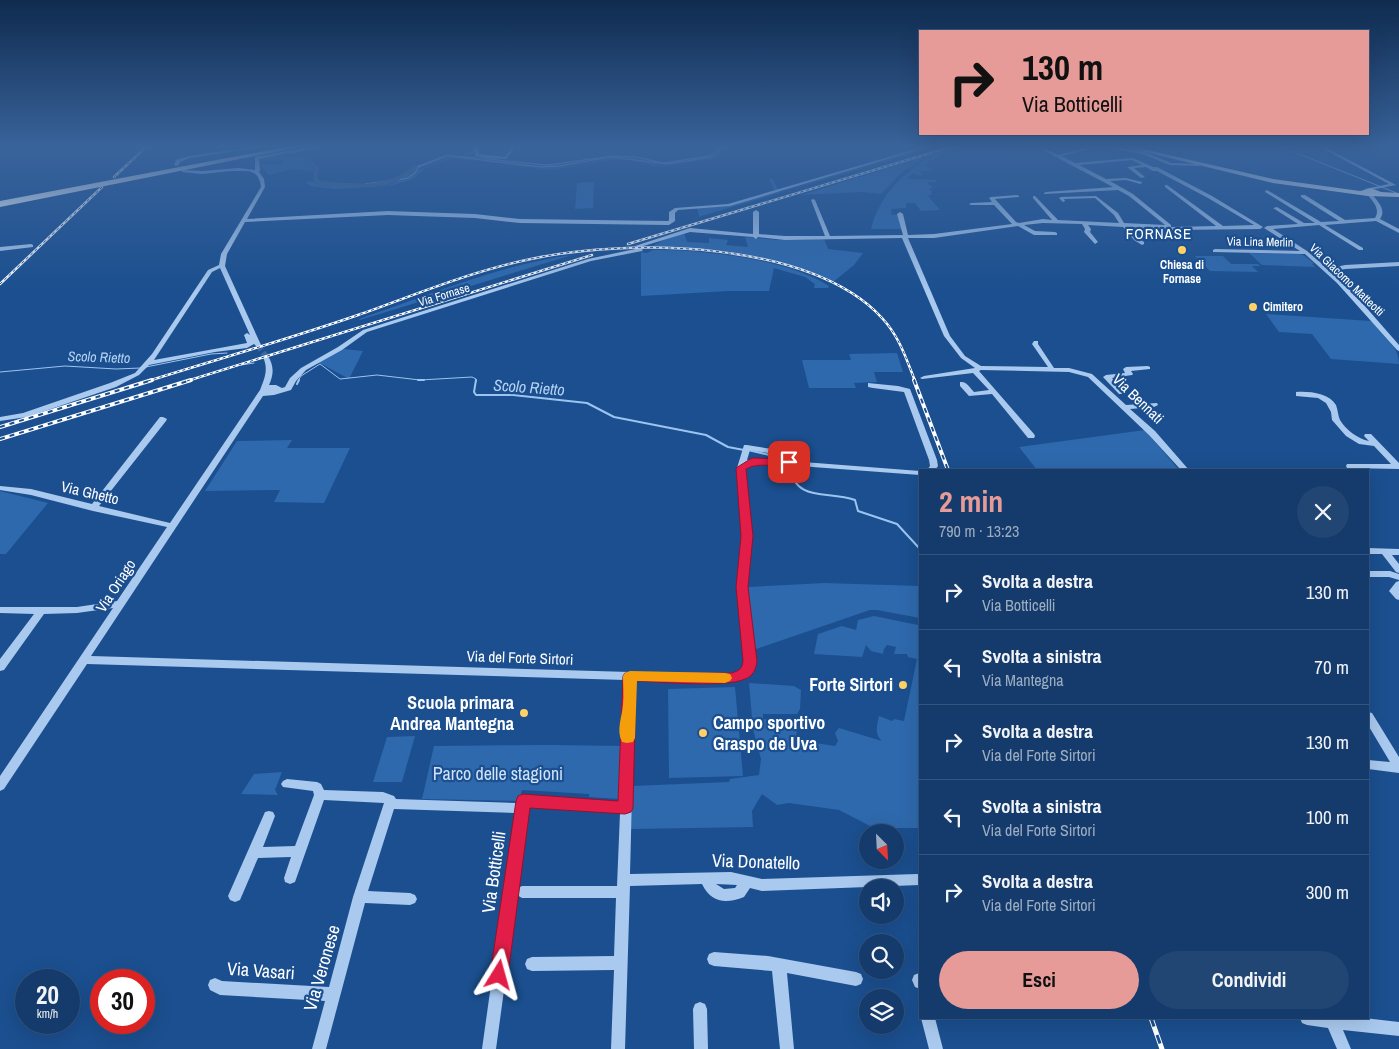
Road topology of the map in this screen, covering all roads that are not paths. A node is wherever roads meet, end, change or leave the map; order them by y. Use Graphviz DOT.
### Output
graph roads {
  1 [pos="41,195"];
  2 [pos="42,195"];
  3 [pos="258,195"];
  4 [pos="762,195"];
  5 [pos="1129,195"];
  6 [pos="1273,195"];
  7 [pos="1374,195"];
  8 [pos="1016,196"];
  9 [pos="1180,196"];
  10 [pos="1189,196"];
  11 [pos="1198,196"];
  12 [pos="1206,196"];
  13 [pos="1303,196"];
  14 [pos="1035,197"];
  15 [pos="813,200"];
  16 [pos="1064,201"];
  17 [pos="0,203"];
  18 [pos="996,203"];
  19 [pos="971,204"];
  20 [pos="1274,208"];
  21 [pos="756,212"];
  22 [pos="900,214"];
  23 [pos="1377,219"];
  24 [pos="243,221"];
  25 [pos="1056,221"];
  26 [pos="1083,222"];
  27 [pos="1345,222"];
  28 [pos="1015,223"];
  29 [pos="1123,224"];
  30 [pos="1321,224"];
  31 [pos="1399,224"];
  32 [pos="1303,225"];
  33 [pos="1167,226"];
  34 [pos="1221,227"];
  35 [pos="1266,228"];
  36 [pos="1399,231"];
  37 [pos="1055,234"];
  38 [pos="905,236"];
  39 [pos="665,237"];
  40 [pos="756,237"];
  41 [pos="828,238"];
  42 [pos="1095,242"];
  43 [pos="1142,243"];
  44 [pos="31,246"];
  45 [pos="639,248"];
  46 [pos="0,249"];
  47 [pos="1361,249"];
  48 [pos="1215,251"];
  49 [pos="1304,253"];
  50 [pos="616,254"];
  51 [pos="222,266"];
  52 [pos="1398,267"];
  53 [pos="1326,271"];
  54 [pos="247,335"];
  55 [pos="1036,342"];
  56 [pos="258,345"];
  57 [pos="1045,348"];
  58 [pos="1399,349"];
  59 [pos="266,357"];
  60 [pos="146,366"];
  61 [pos="1148,368"];
  62 [pos="977,369"];
  63 [pos="1055,370"];
  64 [pos="1094,377"];
  65 [pos="1106,377"];
  66 [pos="924,378"];
  67 [pos="291,381"];
  68 [pos="964,384"];
  69 [pos="871,386"];
  70 [pos="269,389"];
  71 [pos="994,392"];
  72 [pos="1111,393"];
  73 [pos="1299,394"];
  74 [pos="1154,405"];
  75 [pos="1125,406"];
  76 [pos="0,419"];
  77 [pos="163,419"];
  78 [pos="1031,436"];
  79 [pos="1368,436"];
  80 [pos="1375,444"];
  81 [pos="746,449"];
  82 [pos="804,462"];
  83 [pos="1350,466"];
  84 [pos="1398,467"];
  85 [pos="741,468"];
  86 [pos="932,469"];
  87 [pos="1184,469"];
  88 [pos="919,472"];
  89 [pos="0,488"];
  90 [pos="93,508"];
  91 [pos="174,526"];
  92 [pos="1369,551"];
  93 [pos="1384,551"];
  94 [pos="1399,552"];
  95 [pos="1399,570"];
  96 [pos="1369,574"];
  97 [pos="1399,578"];
  98 [pos="1399,584"];
  99 [pos="1399,598"];
  100 [pos="122,604"];
  101 [pos="0,610"];
  102 [pos="41,611"];
  103 [pos="85,660"];
  104 [pos="0,667"];
  105 [pos="630,676"];
  106 [pos="1369,718"];
  107 [pos="1369,765"];
  108 [pos="1399,767"];
  109 [pos="287,784"];
  110 [pos="0,786"];
  111 [pos="320,795"];
  112 [pos="390,804"];
  113 [pos="522,808"];
  114 [pos="625,808"];
  115 [pos="269,816"];
  116 [pos="299,851"];
  117 [pos="254,853"];
  118 [pos="290,878"];
  119 [pos="918,880"];
  120 [pos="624,886"];
  121 [pos="522,892"];
  122 [pos="235,896"];
  123 [pos="360,897"];
  124 [pos="410,900"];
  125 [pos="714,959"];
  126 [pos="620,963"];
  127 [pos="532,964"];
  128 [pos="779,966"];
  129 [pos="856,979"];
  130 [pos="215,985"];
  131 [pos="334,994"];
  132 [pos="700,1009"];
  133 [pos="928,1019"];
  134 [pos="1320,1019"];
  135 [pos="1332,1020"];
  136 [pos="1399,1029"];
  137 [pos="319,1049"];
  138 [pos="489,1049"];
  139 [pos="618,1049"];
  140 [pos="701,1049"];
  141 [pos="787,1049"];
  142 [pos="936,1049"];
  143 [pos="1344,1049"];
  1 -- 17 [label="highway"];
  2 -- 17 [label="highway"];
  3 -- 24 [label="street"];
  4 -- 24 [label="street"];
  5 -- 33 [label="street"];
  6 -- 30 [label="street"];
  7 -- 23 [label="street"];
  8 -- 18 [label="street"];
  9 -- 10 [label="street"];
  9 -- 34 [label="street"];
  11 -- 12 [label="street"];
  12 -- 35 [label="street, Via Giacomo Matteotti"];
  13 -- 27 [label="street"];
  14 -- 25 [label="street"];
  15 -- 41 [label="street"];
  16 -- 29 [label="street"];
  18 -- 19 [label="street"];
  18 -- 28 [label="street"];
  20 -- 32 [label="street"];
  21 -- 40 [label="street"];
  22 -- 38 [label="street"];
  23 -- 27 [label="street, Via Fornase"];
  23 -- 31 [label="street"];
  23 -- 36 [label="street"];
  24 -- 51 [label="street"];
  25 -- 26 [label="street, Via Fornase"];
  25 -- 28 [label="street, Via Fornase"];
  26 -- 29 [label="street, Via Fornase"];
  26 -- 42 [label="street"];
  27 -- 30 [label="street, Via Fornase"];
  28 -- 37 [label="street"];
  28 -- 38 [label="street, Via Fornase"];
  29 -- 33 [label="street, Via Fornase"];
  29 -- 43 [label="street"];
  30 -- 32 [label="street, Via Fornase"];
  30 -- 47 [label="street"];
  32 -- 35 [label="street, Via Fornase"];
  33 -- 34 [label="street, Via Fornase"];
  34 -- 35 [label="street, Via Fornase"];
  35 -- 49 [label="street, Via Giacomo Matteotti"];
  38 -- 41 [label="street, Via Fornase"];
  38 -- 62 [label="street"];
  39 -- 40 [label="street, Via Fornase"];
  39 -- 45 [label="street, Via Fornase"];
  40 -- 41 [label="street, Via Fornase"];
  44 -- 46 [label="street"];
  45 -- 50 [label="street, Via Fornase"];
  48 -- 49 [label="street, Via Lina Merlin"];
  49 -- 53 [label="street, Via Giacomo Matteotti"];
  50 -- 67 [label="street, Via Fornase"];
  51 -- 56 [label="street"];
  51 -- 60 [label="street"];
  52 -- 53 [label="street"];
  53 -- 58 [label="street, Via Giacomo Matteotti"];
  54 -- 60 [label="street"];
  55 -- 63 [label="street"];
  57 -- 63 [label="street"];
  59 -- 70 [label="street"];
  60 -- 76 [label="street"];
  61 -- 65 [label="street"];
  62 -- 63 [label="street, Via Bennati"];
  62 -- 66 [label="street, Via Bennati"];
  62 -- 71 [label="street"];
  63 -- 64 [label="street, Via Bennati"];
  64 -- 65 [label="street"];
  64 -- 72 [label="street, Via Bennati"];
  65 -- 72 [label="street"];
  67 -- 70 [label="street, Via Fornase"];
  68 -- 71 [label="street"];
  69 -- 86 [label="street"];
  70 -- 91 [label="street, Via Oriago"];
  71 -- 78 [label="street"];
  72 -- 75 [label="street, Via Bennati"];
  73 -- 80 [label="street"];
  74 -- 75 [label="street"];
  75 -- 87 [label="street, Via Bennati"];
  77 -- 90 [label="street"];
  79 -- 80 [label="street"];
  80 -- 84 [label="street"];
  81 -- 82 [label="street, Via del Forte Sirtori"];
  81 -- 85 [label="street, Via del Forte Sirtori"];
  82 -- 85 [label="street, Via del Forte Sirtori"];
  82 -- 88 [label="street, Via del Forte Sirtori"];
  83 -- 84 [label="street"];
  85 -- 105 [label="street, Via del Forte Sirtori"];
  89 -- 90 [label="street, Via Ghetto"];
  90 -- 91 [label="street, Via Ghetto"];
  91 -- 100 [label="street, Via Oriago"];
  92 -- 93 [label="street"];
  93 -- 94 [label="street"];
  93 -- 95 [label="street"];
  96 -- 97 [label="street"];
  98 -- 99 [label="street"];
  100 -- 102 [label="street"];
  100 -- 103 [label="street, Via Oriago"];
  101 -- 102 [label="street"];
  102 -- 104 [label="street"];
  103 -- 105 [label="street, Via del Forte Sirtori"];
  103 -- 110 [label="street, Via Oriago"];
  105 -- 114 [label="street"];
  106 -- 108 [label="street"];
  107 -- 108 [label="street"];
  109 -- 111 [label="street"];
  111 -- 112 [label="street"];
  111 -- 116 [label="street"];
  112 -- 113 [label="street"];
  112 -- 123 [label="street, Via Veronese"];
  113 -- 114 [label="street"];
  113 -- 138 [label="street, Via Botticelli"];
  114 -- 120 [label="street"];
  115 -- 117 [label="street"];
  116 -- 117 [label="street"];
  116 -- 118 [label="street"];
  117 -- 122 [label="street"];
  119 -- 120 [label="street, Via Donatello"];
  120 -- 121 [label="street, Via Donatello"];
  120 -- 126 [label="street"];
  123 -- 124 [label="street"];
  123 -- 131 [label="street, Via Veronese"];
  125 -- 128 [label="street"];
  126 -- 127 [label="street"];
  126 -- 139 [label="street"];
  128 -- 129 [label="street"];
  128 -- 141 [label="street"];
  130 -- 131 [label="street, Via Vasari"];
  131 -- 137 [label="street, Via Veronese"];
  132 -- 140 [label="street"];
  133 -- 142 [label="street"];
  134 -- 135 [label="street"];
  135 -- 136 [label="street"];
  135 -- 143 [label="street"];
}
